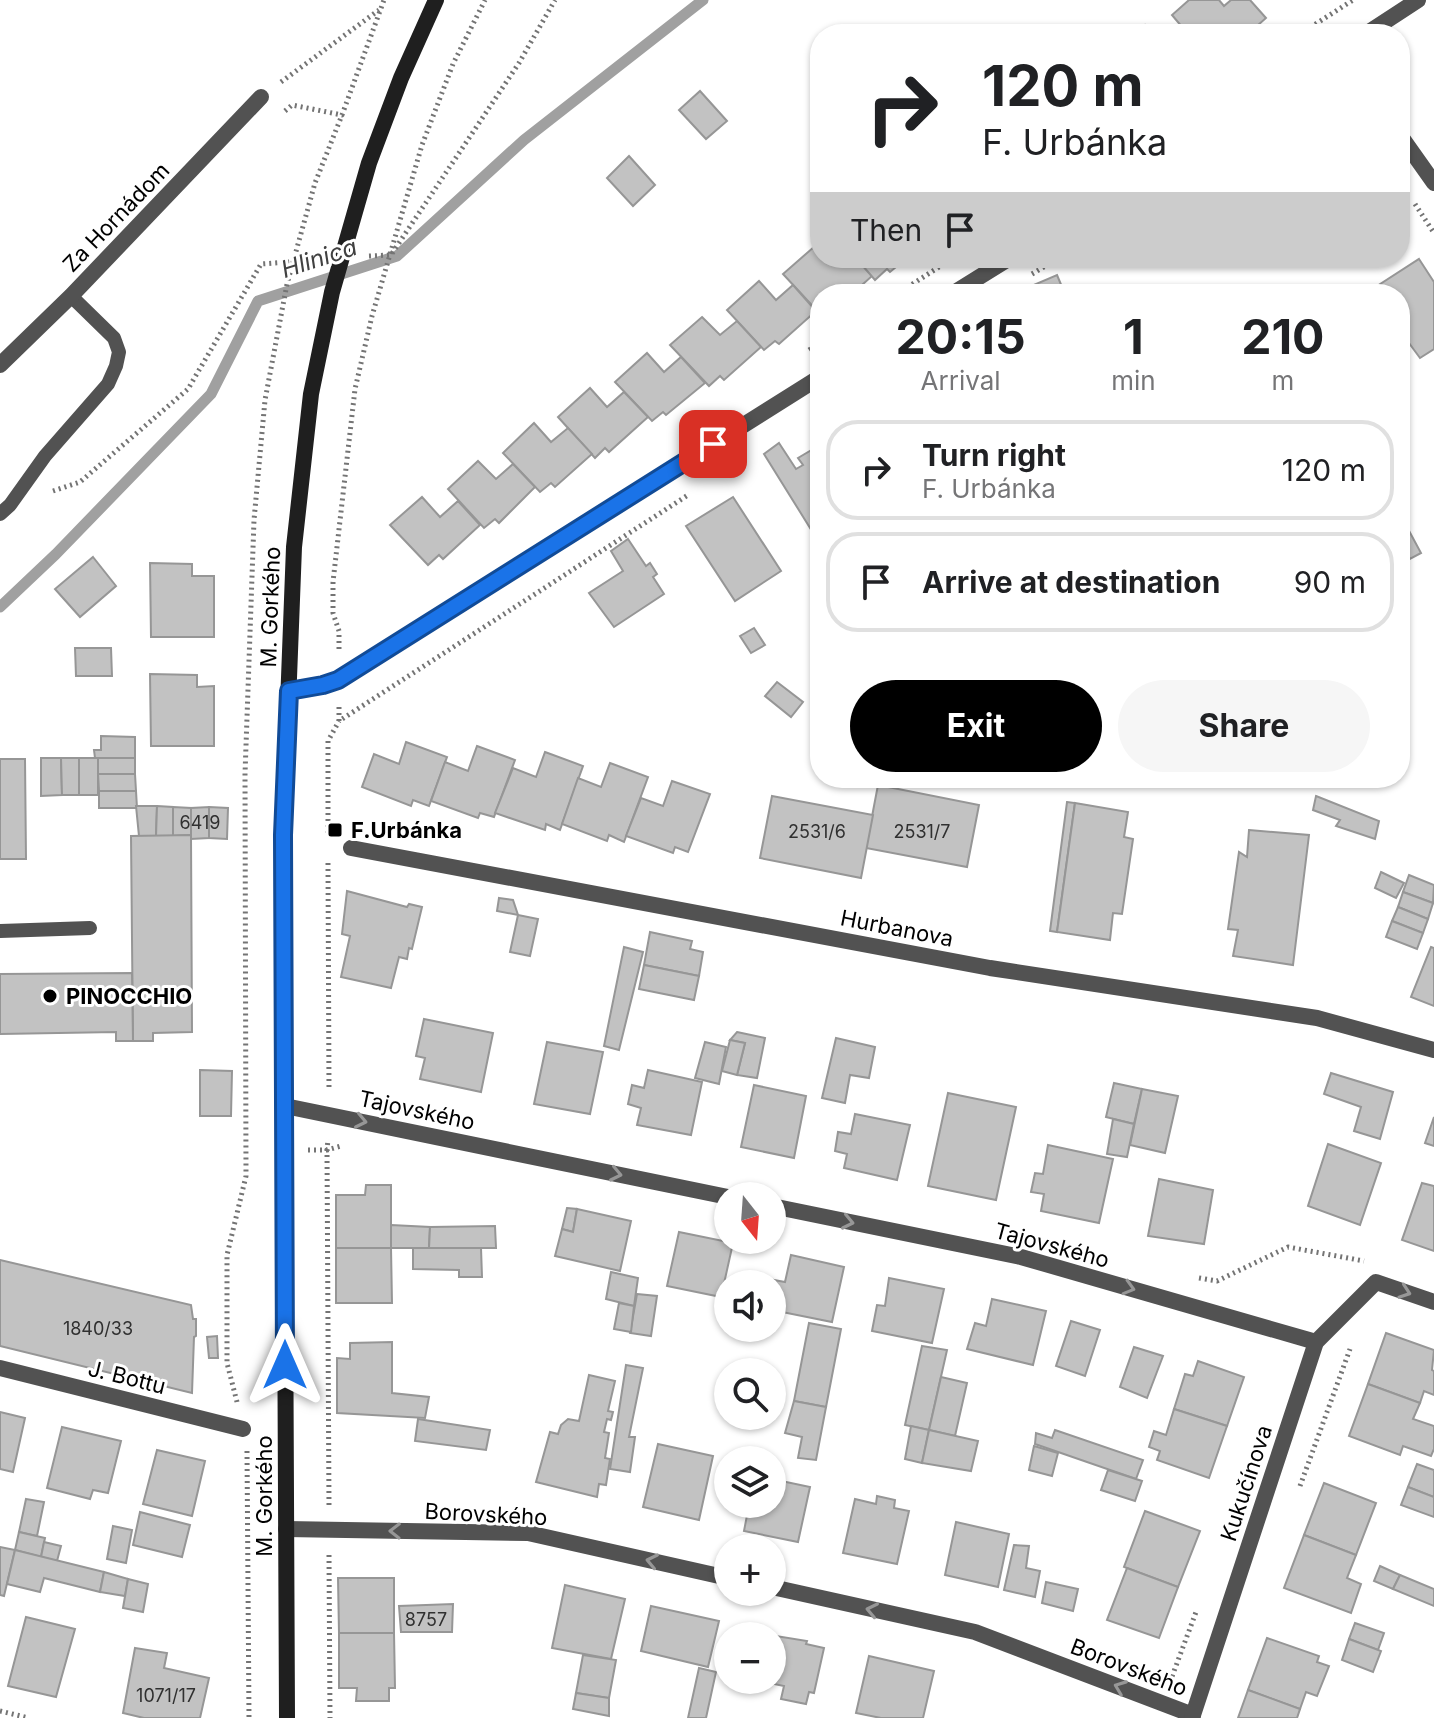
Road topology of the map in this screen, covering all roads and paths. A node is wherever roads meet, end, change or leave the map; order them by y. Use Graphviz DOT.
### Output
graph roads {
  1 [pos="384,0"];
  2 [pos="436,0"];
  3 [pos="485,0"];
  4 [pos="555,0"];
  5 [pos="1353,0"];
  6 [pos="1418,0"];
  7 [pos="381,8"];
  8 [pos="1316,24"];
  9 [pos="1381,24"];
  10 [pos="261,97"];
  11 [pos="283,113"];
  12 [pos="342,115"];
  13 [pos="1410,149"];
  14 [pos="1434,183"];
  15 [pos="362,257"];
  16 [pos="319,260"];
  17 [pos="937,268"];
  18 [pos="994,268"];
  19 [pos="913,284"];
  20 [pos="969,284"];
  21 [pos="71,296"];
  22 [pos="0,365"];
  23 [pos="810,383"];
  24 [pos="355,389"];
  25 [pos="5,509"];
  26 [pos="289,691"];
  27 [pos="339,721"];
  28 [pos="328,845"];
  29 [pos="351,848"];
  30 [pos="328,860"];
  31 [pos="90,928"];
  32 [pos="0,931"];
  33 [pos="1434,1050"];
  34 [pos="285,1106"];
  35 [pos="329,1115"];
  36 [pos="346,1145"];
  37 [pos="285,1150"];
  38 [pos="327,1150"];
  39 [pos="245,1151"];
  40 [pos="714,1194"];
  41 [pos="786,1209"];
  42 [pos="1434,1302"];
  43 [pos="1316,1342"];
  44 [pos="1351,1344"];
  45 [pos="0,1368"];
  46 [pos="243,1429"];
  47 [pos="1297,1494"];
  48 [pos="286,1529"];
  49 [pos="329,1530"];
  50 [pos="714,1575"];
  51 [pos="786,1590"];
  52 [pos="1199,1604"];
  53 [pos="1161,1685"];
  54 [pos="0,1711"];
  55 [pos="1192,1716"];
  56 [pos="29,1718"];
  57 [pos="249,1718"];
  58 [pos="287,1718"];
  59 [pos="330,1718"];
  1 -- 7 [label="path"];
  2 -- 26 [label="main road, M. Gorkého"];
  3 -- 24 [label="path"];
  4 -- 15 [label="path"];
  5 -- 8 [label="path"];
  6 -- 9 [label="street"];
  7 -- 10 [label="path"];
  7 -- 12 [label="path"];
  10 -- 21 [label="street, Za Hornádom"];
  11 -- 12 [label="path"];
  12 -- 39 [label="path"];
  13 -- 14 [label="street"];
  16 -- 25 [label="path"];
  17 -- 19 [label="path"];
  18 -- 20 [label="street"];
  21 -- 22 [label="street, Za Hornádom"];
  21 -- 25 [label="lane"];
  23 -- 26 [label="street"];
  26 -- 34 [label="main road, M. Gorkého"];
  27 -- 28 [label="path"];
  29 -- 33 [label="street, Hurbanova"];
  30 -- 35 [label="path"];
  31 -- 32 [label="lane"];
  34 -- 35 [label="street, Tajovského"];
  34 -- 37 [label="main road, M. Gorkého"];
  35 -- 38 [label="path"];
  35 -- 40 [label="street, Tajovského, one-way"];
  36 -- 38 [label="path"];
  37 -- 38 [label="path"];
  37 -- 39 [label="path"];
  37 -- 48 [label="main road, M. Gorkého"];
  38 -- 49 [label="path"];
  39 -- 46 [label="path"];
  41 -- 43 [label="street, Tajovského, one-way"];
  43 -- 42 [label="street, Kukučínova, one-way"];
  43 -- 55 [label="street, Kukučínova"];
  44 -- 47 [label="path"];
  45 -- 46 [label="street, J. Bottu"];
  46 -- 57 [label="path"];
  48 -- 49 [label="street, Borovského"];
  48 -- 58 [label="main road, M. Gorkého"];
  50 -- 49 [label="street, Borovského, one-way"];
  49 -- 59 [label="path"];
  55 -- 51 [label="street, Borovského, one-way"];
  52 -- 53 [label="path"];
  54 -- 56 [label="path"];
}
